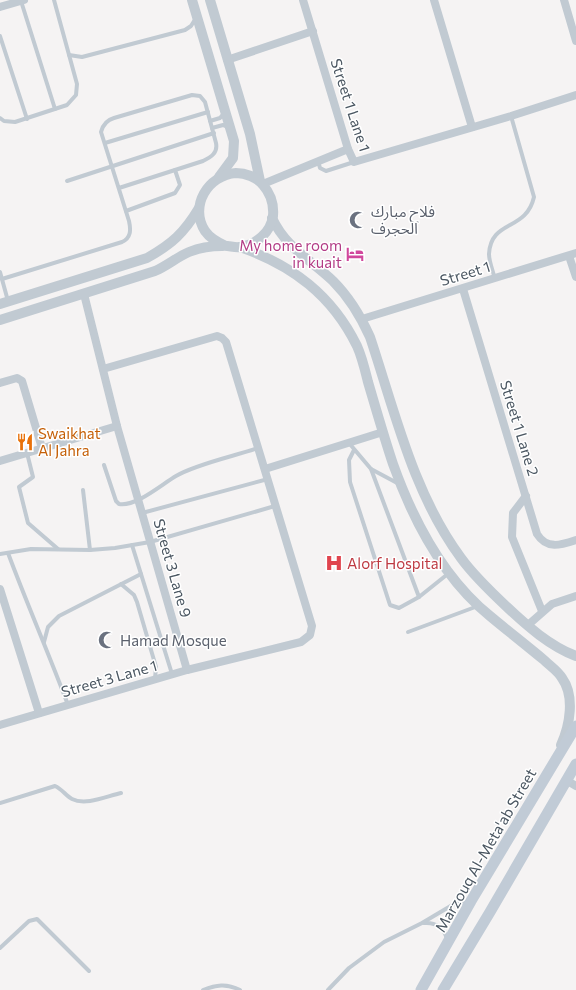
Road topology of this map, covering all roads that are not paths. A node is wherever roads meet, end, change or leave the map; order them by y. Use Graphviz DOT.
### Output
graph roads {
  1 [pos="54,0"];
  2 [pos="192,0"];
  3 [pos="210,0"];
  4 [pos="303,0"];
  5 [pos="434,0"];
  6 [pos="564,0"];
  7 [pos="22,1"];
  8 [pos="0,7"];
  9 [pos="197,15"];
  10 [pos="313,31"];
  11 [pos="0,36"];
  12 [pos="576,41"];
  13 [pos="69,55"];
  14 [pos="227,60"];
  15 [pos="576,95"];
  16 [pos="55,109"];
  17 [pos="226,110"];
  18 [pos="208,112"];
  19 [pos="511,116"];
  20 [pos="0,118"];
  21 [pos="27,118"];
  22 [pos="210,121"];
  23 [pos="472,127"];
  24 [pos="212,128"];
  25 [pos="232,129"];
  26 [pos="214,133"];
  27 [pos="105,143"];
  28 [pos="348,149"];
  29 [pos="318,160"];
  30 [pos="354,162"];
  31 [pos="112,165"];
  32 [pos="175,170"];
  33 [pos="219,177"];
  34 [pos="66,181"];
  35 [pos="261,183"];
  36 [pos="119,188"];
  37 [pos="199,208"];
  38 [pos="126,211"];
  39 [pos="272,218"];
  40 [pos="224,245"];
  41 [pos="240,247"];
  42 [pos="572,254"];
  43 [pos="0,272"];
  44 [pos="576,277"];
  45 [pos="2,279"];
  46 [pos="495,279"];
  47 [pos="463,288"];
  48 [pos="84,294"];
  49 [pos="4,303"];
  50 [pos="0,320"];
  51 [pos="362,320"];
  52 [pos="103,368"];
  53 [pos="0,383"];
  54 [pos="117,426"];
  55 [pos="383,432"];
  56 [pos="349,443"];
  57 [pos="42,448"];
  58 [pos="258,448"];
  59 [pos="354,450"];
  60 [pos="27,452"];
  61 [pos="0,460"];
  62 [pos="104,465"];
  63 [pos="371,469"];
  64 [pos="265,470"];
  65 [pos="268,479"];
  66 [pos="402,486"];
  67 [pos="83,490"];
  68 [pos="526,496"];
  69 [pos="139,500"];
  70 [pos="276,506"];
  71 [pos="142,513"];
  72 [pos="576,540"];
  73 [pos="150,542"];
  74 [pos="132,545"];
  75 [pos="58,549"];
  76 [pos="90,550"];
  77 [pos="8,553"];
  78 [pos="0,554"];
  79 [pos="449,573"];
  80 [pos="141,574"];
  81 [pos="121,584"];
  82 [pos="0,590"];
  83 [pos="576,596"];
  84 [pos="419,597"];
  85 [pos="478,606"];
  86 [pos="542,611"];
  87 [pos="528,625"];
  88 [pos="408,632"];
  89 [pos="547,639"];
  90 [pos="44,642"];
  91 [pos="536,654"];
  92 [pos="576,656"];
  93 [pos="188,670"];
  94 [pos="172,674"];
  95 [pos="155,679"];
  96 [pos="68,705"];
  97 [pos="39,713"];
  98 [pos="0,725"];
  99 [pos="576,726"];
  100 [pos="554,761"];
  101 [pos="576,764"];
  102 [pos="566,780"];
  103 [pos="576,786"];
  104 [pos="121,793"];
  105 [pos="0,803"];
  106 [pos="472,901"];
  107 [pos="422,924"];
  108 [pos="448,943"];
  109 [pos="0,948"];
  110 [pos="89,971"];
  111 [pos="203,990"];
  112 [pos="240,990"];
  113 [pos="328,990"];
  114 [pos="421,990"];
  115 [pos="443,990"];
  1 -- 13 [label="lane"];
  2 -- 9 [label="street"];
  3 -- 14 [label="street"];
  4 -- 10 [label="street, Street 1 Lane 1"];
  5 -- 23 [label="street"];
  6 -- 12 [label="street"];
  7 -- 8 [label="street"];
  7 -- 16 [label="lane"];
  9 -- 13 [label="lane"];
  9 -- 17 [label="street"];
  10 -- 14 [label="street"];
  10 -- 28 [label="street, Street 1 Lane 1"];
  11 -- 21 [label="lane"];
  13 -- 16 [label="lane"];
  14 -- 35 [label="street"];
  15 -- 19 [label="street, Street 1 Lane 1"];
  16 -- 21 [label="lane"];
  17 -- 22 [label="lane"];
  17 -- 25 [label="street"];
  18 -- 22 [label="lane"];
  18 -- 27 [label="lane"];
  18 -- 27 [label="lane"];
  19 -- 23 [label="street, Street 1 Lane 1"];
  19 -- 46 [label="lane"];
  20 -- 21 [label="lane"];
  22 -- 24 [label="lane"];
  23 -- 30 [label="street, Street 1 Lane 1"];
  24 -- 25 [label="lane"];
  24 -- 26 [label="lane"];
  25 -- 33 [label="street"];
  26 -- 31 [label="lane"];
  26 -- 32 [label="lane"];
  27 -- 31 [label="lane"];
  28 -- 29 [label="street"];
  28 -- 30 [label="street, Street 1 Lane 1"];
  29 -- 30 [label="lane"];
  29 -- 35 [label="street"];
  31 -- 34 [label="lane"];
  31 -- 36 [label="lane"];
  32 -- 36 [label="lane"];
  32 -- 38 [label="lane"];
  33 -- 35 [label="street"];
  33 -- 37 [label="street"];
  35 -- 39 [label="street"];
  36 -- 38 [label="lane"];
  37 -- 40 [label="street"];
  37 -- 49 [label="street"];
  38 -- 45 [label="lane"];
  39 -- 41 [label="street"];
  39 -- 51 [label="street"];
  40 -- 41 [label="street"];
  40 -- 48 [label="street"];
  41 -- 55 [label="street"];
  42 -- 44 [label="street"];
  42 -- 46 [label="street, Street 1"];
  43 -- 45 [label="lane"];
  45 -- 49 [label="lane"];
  46 -- 47 [label="street, Street 1"];
  47 -- 51 [label="street, Street 1"];
  47 -- 68 [label="street, Street 1 Lane 2"];
  48 -- 50 [label="street"];
  48 -- 52 [label="street, Street 3 Lane 9"];
  51 -- 87 [label="street"];
  52 -- 54 [label="street, Street 3 Lane 9"];
  52 -- 58 [label="street"];
  53 -- 57 [label="street"];
  54 -- 57 [label="street"];
  54 -- 69 [label="street, Street 3 Lane 9"];
  55 -- 56 [label="street"];
  55 -- 66 [label="street"];
  56 -- 59 [label="lane"];
  56 -- 64 [label="street"];
  57 -- 60 [label="street"];
  58 -- 64 [label="street"];
  58 -- 69 [label="lane"];
  59 -- 63 [label="lane"];
  59 -- 84 [label="lane"];
  60 -- 61 [label="street"];
  60 -- 75 [label="lane"];
  62 -- 69 [label="lane"];
  63 -- 66 [label="lane"];
  63 -- 84 [label="lane"];
  64 -- 65 [label="street"];
  65 -- 70 [label="street"];
  65 -- 71 [label="lane"];
  66 -- 79 [label="street"];
  67 -- 76 [label="lane"];
  68 -- 72 [label="street, Street 1 Lane 2"];
  68 -- 86 [label="street"];
  69 -- 71 [label="street, Street 3 Lane 9"];
  70 -- 73 [label="lane"];
  70 -- 93 [label="street"];
  71 -- 73 [label="street, Street 3 Lane 9"];
  73 -- 74 [label="lane"];
  73 -- 93 [label="street, Street 3 Lane 9"];
  74 -- 76 [label="lane"];
  74 -- 80 [label="lane"];
  75 -- 76 [label="lane"];
  75 -- 77 [label="lane"];
  77 -- 78 [label="lane"];
  77 -- 90 [label="lane"];
  79 -- 84 [label="lane"];
  79 -- 85 [label="street"];
  80 -- 81 [label="lane"];
  80 -- 94 [label="lane"];
  81 -- 90 [label="lane"];
  81 -- 95 [label="lane"];
  82 -- 97 [label="street"];
  83 -- 86 [label="street"];
  85 -- 88 [label="lane"];
  85 -- 91 [label="street"];
  86 -- 87 [label="street"];
  87 -- 89 [label="street"];
  89 -- 91 [label="street"];
  89 -- 92 [label="street"];
  90 -- 96 [label="lane"];
  91 -- 100 [label="street"];
  93 -- 94 [label="street, Street 3 Lane 1"];
  94 -- 95 [label="street, Street 3 Lane 1"];
  95 -- 96 [label="street, Street 3 Lane 1"];
  96 -- 97 [label="street, Street 3 Lane 1"];
  97 -- 98 [label="street, Street 3 Lane 1"];
  99 -- 100 [label="main road, Marzouq Al-Meta'ab Street"];
  100 -- 106 [label="main road, Marzouq Al-Meta'ab Street"];
  101 -- 102 [label="main road"];
  102 -- 103 [label="street"];
  102 -- 115 [label="main road"];
  104 -- 105 [label="lane"];
  106 -- 107 [label="lane"];
  106 -- 108 [label="main road, Marzouq Al-Meta'ab Street"];
  107 -- 108 [label="lane"];
  107 -- 113 [label="lane"];
  108 -- 114 [label="main road, Marzouq Al-Meta'ab Street"];
  109 -- 110 [label="lane"];
  111 -- 112 [label="lane"];
}
